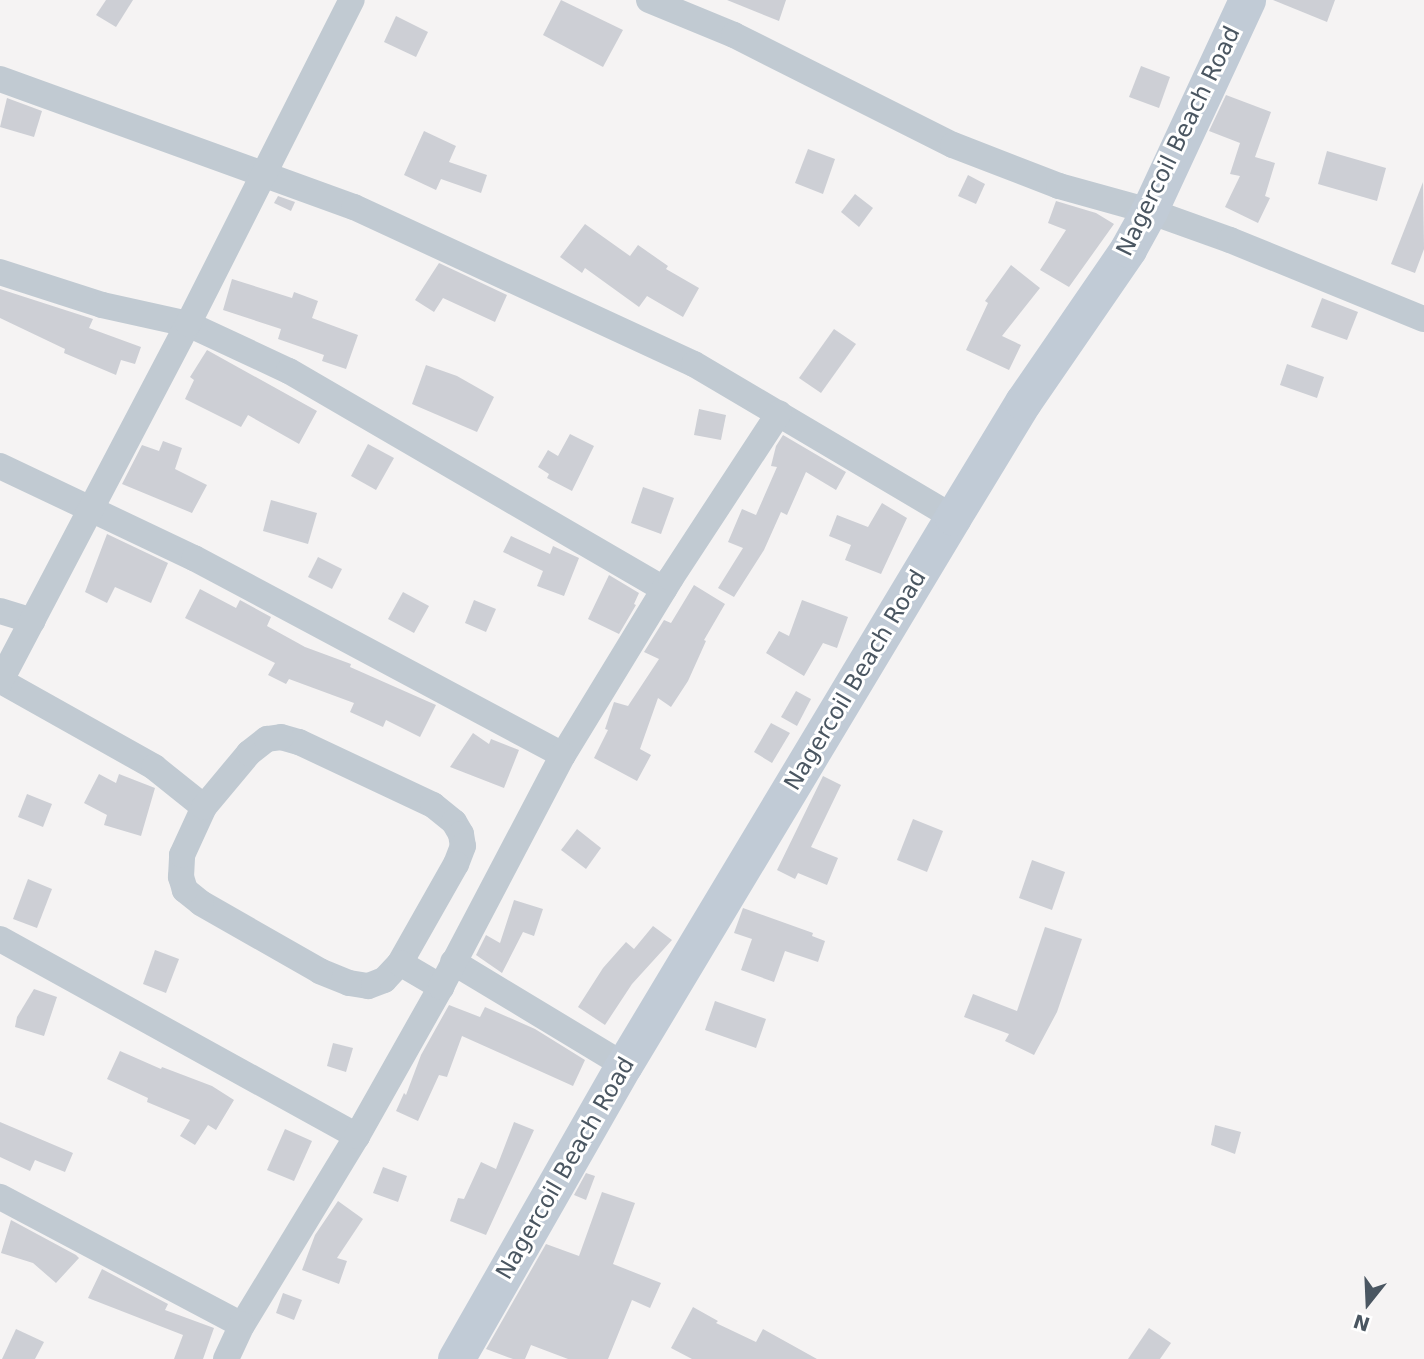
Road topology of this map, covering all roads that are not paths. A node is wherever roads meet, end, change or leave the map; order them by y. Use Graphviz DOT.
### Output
graph roads {
  1 [pos="352,0"];
  2 [pos="649,0"];
  3 [pos="1247,0"];
  4 [pos="0,79"];
  5 [pos="263,176"];
  6 [pos="1149,211"];
  7 [pos="0,272"];
  8 [pos="1424,319"];
  9 [pos="188,324"];
  10 [pos="779,413"];
  11 [pos="0,466"];
  12 [pos="92,508"];
  13 [pos="953,517"];
  14 [pos="664,589"];
  15 [pos="0,611"];
  16 [pos="33,621"];
  17 [pos="0,681"];
  18 [pos="563,755"];
  19 [pos="204,807"];
  20 [pos="0,939"];
  21 [pos="453,962"];
  22 [pos="400,963"];
  23 [pos="441,987"];
  24 [pos="624,1065"];
  25 [pos="357,1136"];
  26 [pos="0,1196"];
  27 [pos="242,1325"];
  28 [pos="462,1358"];
  29 [pos="226,1359"];
  1 -- 5 [label="street"];
  2 -- 6 [label="street"];
  3 -- 6 [label="main road, Nagercoil Beach Road"];
  4 -- 5 [label="street"];
  5 -- 9 [label="street"];
  5 -- 10 [label="street"];
  6 -- 8 [label="street"];
  6 -- 13 [label="main road, Nagercoil Beach Road"];
  7 -- 9 [label="street"];
  9 -- 12 [label="street"];
  9 -- 14 [label="street"];
  10 -- 13 [label="street"];
  10 -- 14 [label="street"];
  11 -- 12 [label="street"];
  12 -- 16 [label="street"];
  12 -- 18 [label="street"];
  13 -- 24 [label="main road, Nagercoil Beach Road"];
  14 -- 18 [label="street"];
  15 -- 16 [label="street"];
  16 -- 17 [label="street"];
  17 -- 19 [label="street"];
  18 -- 21 [label="street"];
  19 -- 22 [label="street"];
  19 -- 22 [label="street"];
  20 -- 25 [label="street"];
  21 -- 23 [label="street"];
  21 -- 24 [label="street"];
  22 -- 23 [label="street"];
  23 -- 25 [label="street"];
  24 -- 28 [label="main road, Nagercoil Beach Road"];
  25 -- 27 [label="street"];
  26 -- 27 [label="street"];
  27 -- 29 [label="street"];
}
